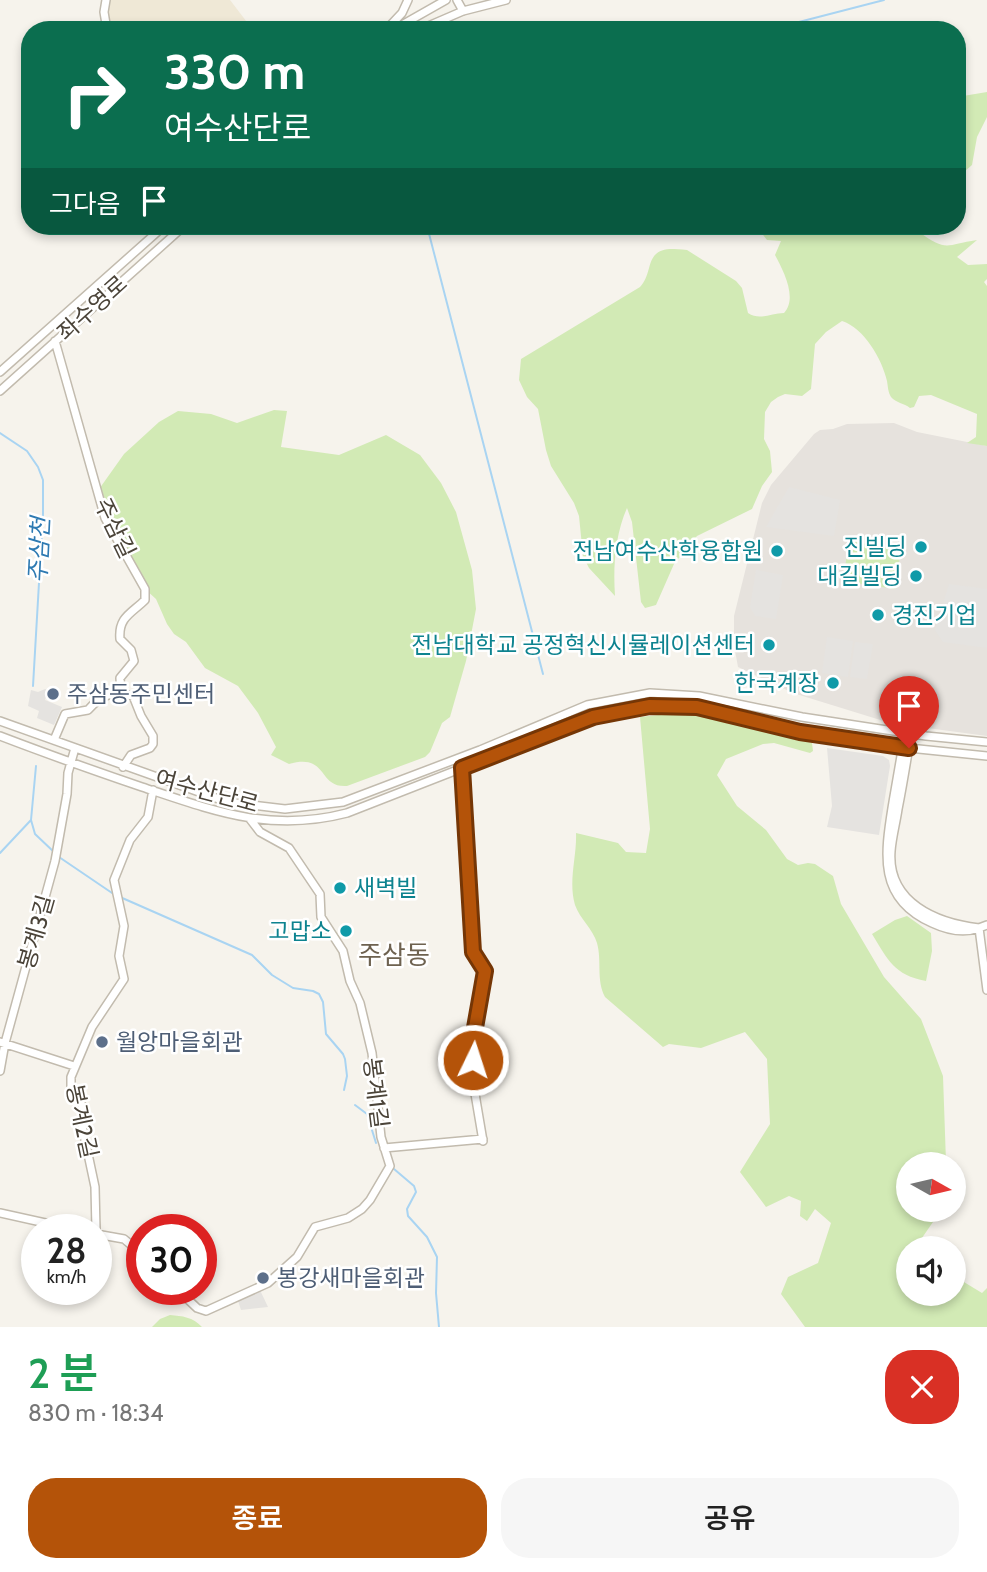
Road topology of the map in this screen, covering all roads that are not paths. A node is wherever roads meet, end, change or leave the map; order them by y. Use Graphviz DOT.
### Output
graph roads {
  1 [pos="106,0"];
  2 [pos="408,0"];
  3 [pos="459,0"];
  4 [pos="506,0"];
  5 [pos="443,1"];
  6 [pos="463,11"];
  7 [pos="450,15"];
  8 [pos="106,21"];
  9 [pos="394,21"];
  10 [pos="409,21"];
  11 [pos="438,21"];
  12 [pos="154,235"];
  13 [pos="174,235"];
  14 [pos="55,341"];
  15 [pos="0,372"];
  16 [pos="0,391"];
  17 [pos="121,694"];
  18 [pos="0,721"];
  19 [pos="908,733"];
  20 [pos="0,736"];
  21 [pos="54,740"];
  22 [pos="987,742"];
  23 [pos="75,748"];
  24 [pos="905,748"];
  25 [pos="987,756"];
  26 [pos="70,763"];
  27 [pos="124,767"];
  28 [pos="462,768"];
  29 [pos="153,790"];
  30 [pos="251,806"];
  31 [pos="250,819"];
  32 [pos="983,926"];
  33 [pos="987,990"];
  34 [pos="3,1042"];
  35 [pos="74,1066"];
  36 [pos="0,1071"];
  37 [pos="384,1148"];
  38 [pos="0,1213"];
  39 [pos="96,1214"];
  40 [pos="21,1218"];
  41 [pos="194,1305"];
  1 -- 8 [label="street"];
  2 -- 9 [label="street"];
  3 -- 6 [label="street"];
  4 -- 6 [label="street"];
  5 -- 7 [label="street"];
  5 -- 10 [label="street"];
  6 -- 7 [label="street"];
  7 -- 11 [label="street"];
  12 -- 15 [label="street, 좌수영로"];
  13 -- 14 [label="street, 좌수영로"];
  14 -- 16 [label="street, 좌수영로"];
  14 -- 17 [label="street, 주삼길"];
  17 -- 21 [label="street"];
  17 -- 27 [label="street"];
  18 -- 21 [label="street, 여수산단로"];
  19 -- 22 [label="street, 여수산단로"];
  19 -- 24 [label="street"];
  19 -- 30 [label="street, 여수산단로"];
  20 -- 26 [label="street, 여수산단로"];
  21 -- 23 [label="street, 여수산단로"];
  23 -- 26 [label="street"];
  23 -- 27 [label="street, 여수산단로"];
  24 -- 25 [label="street, 여수산단로"];
  24 -- 28 [label="street, 여수산단로"];
  24 -- 32 [label="street"];
  26 -- 29 [label="street, 여수산단로"];
  26 -- 34 [label="street, 봉계3길"];
  27 -- 30 [label="street, 여수산단로"];
  28 -- 31 [label="street, 여수산단로"];
  28 -- 37 [label="street"];
  29 -- 31 [label="street, 여수산단로"];
  29 -- 35 [label="street, 봉계2길"];
  30 -- 31 [label="street"];
  31 -- 37 [label="street, 봉계1길"];
  32 -- 33 [label="street"];
  34 -- 35 [label="street"];
  34 -- 36 [label="street, 봉계3길"];
  35 -- 39 [label="street, 봉계2길"];
  37 -- 41 [label="street, 봉계1길"];
  38 -- 40 [label="street"];
}
